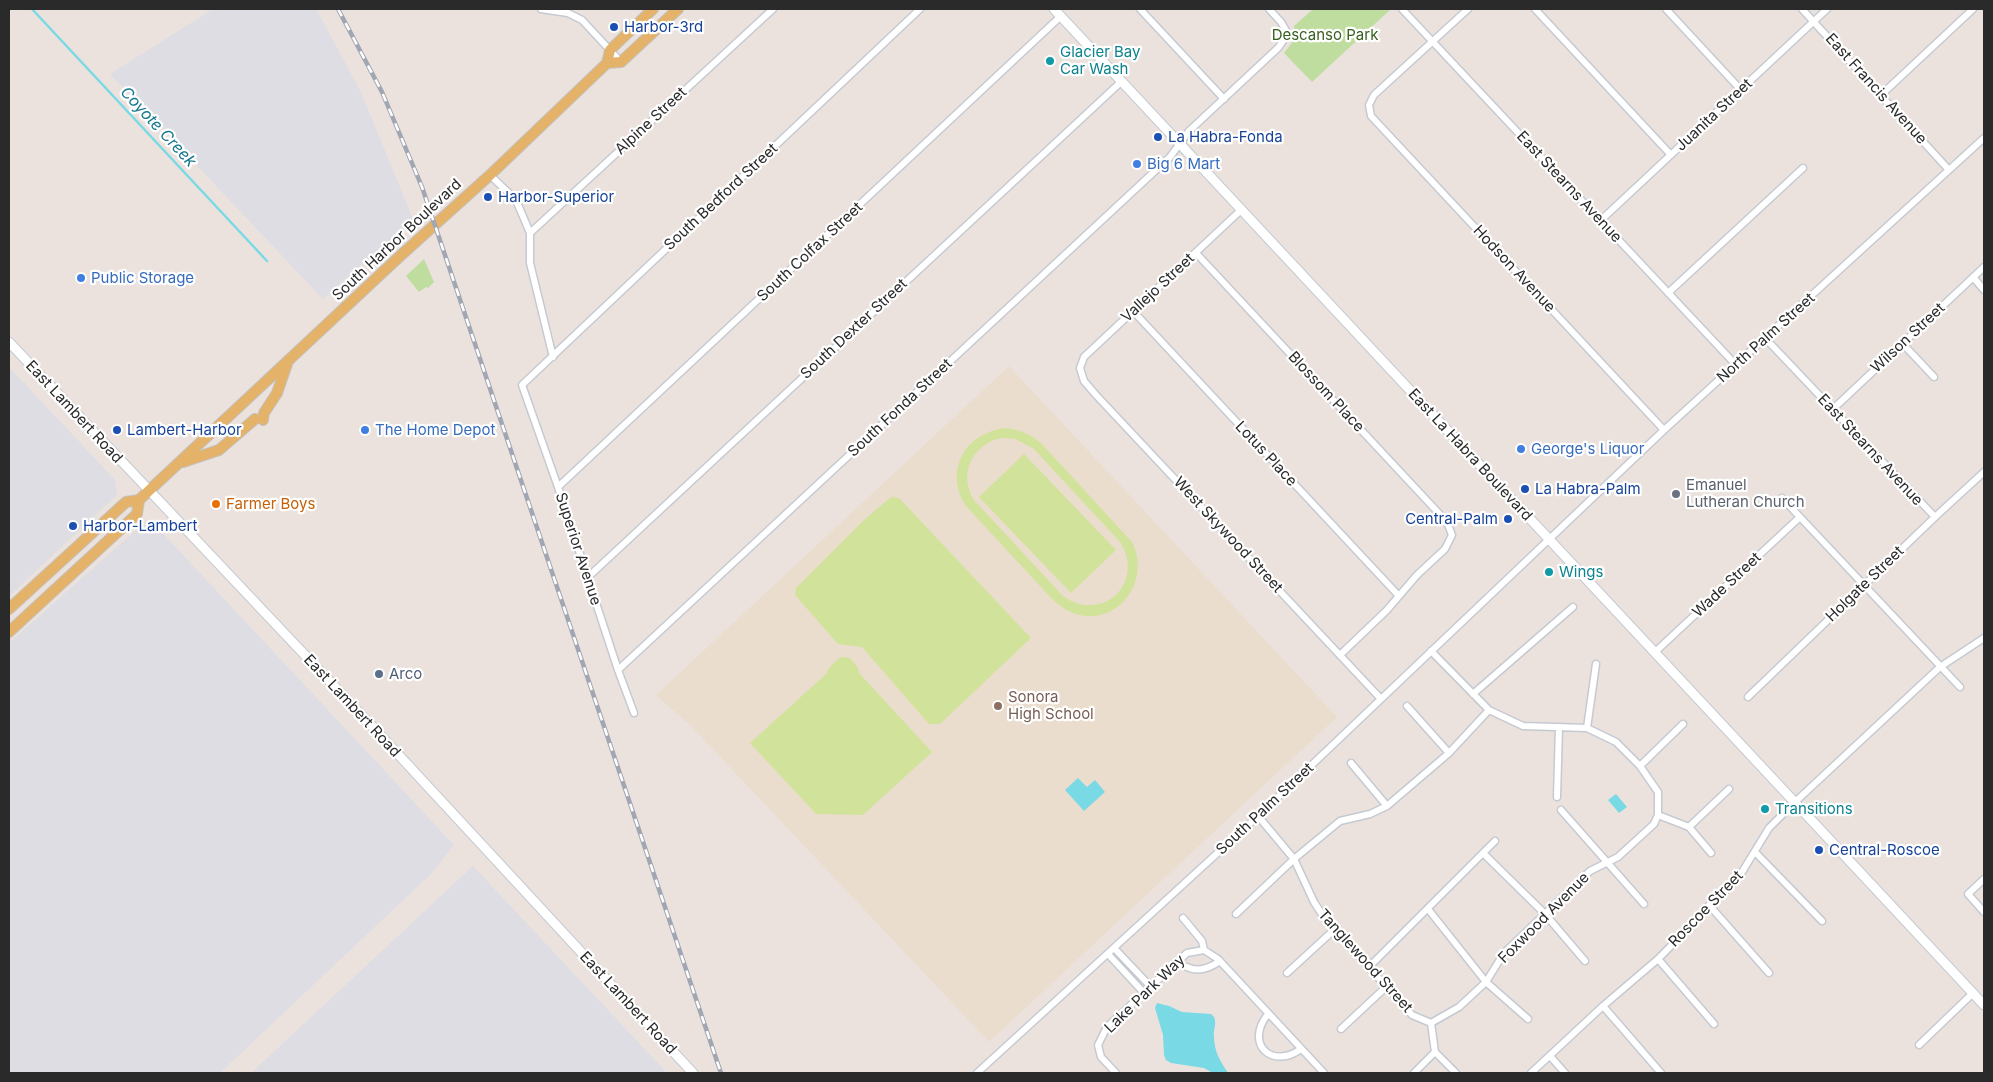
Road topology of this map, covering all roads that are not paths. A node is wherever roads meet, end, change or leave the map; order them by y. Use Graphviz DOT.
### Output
graph roads {
  1 [pos="541,9"];
  2 [pos="654,9"];
  3 [pos="678,9"];
  4 [pos="773,9"];
  5 [pos="920,9"];
  6 [pos="1140,9"];
  7 [pos="1269,9"];
  8 [pos="1402,9"];
  9 [pos="1468,9"];
  10 [pos="1535,9"];
  11 [pos="1666,9"];
  12 [pos="1802,9"];
  13 [pos="1828,9"];
  14 [pos="1973,9"];
  15 [pos="1058,12"];
  16 [pos="1814,22"];
  17 [pos="1433,41"];
  18 [pos="610,50"];
  19 [pos="621,62"];
  20 [pos="607,63"];
  21 [pos="1122,81"];
  22 [pos="1741,90"];
  23 [pos="1881,95"];
  24 [pos="1224,99"];
  25 [pos="1984,138"];
  26 [pos="1179,144"];
  27 [pos="1671,155"];
  28 [pos="1803,168"];
  29 [pos="1949,170"];
  30 [pos="490,175"];
  31 [pos="1241,210"];
  32 [pos="1600,221"];
  33 [pos="530,233"];
  34 [pos="1196,253"];
  35 [pos="1984,266"];
  36 [pos="1973,278"];
  37 [pos="1984,290"];
  38 [pos="1668,293"];
  39 [pos="1133,311"];
  40 [pos="1765,338"];
  41 [pos="9,342"];
  42 [pos="1902,344"];
  43 [pos="553,357"];
  44 [pos="288,362"];
  45 [pos="1736,365"];
  46 [pos="1080,368"];
  47 [pos="1934,377"];
  48 [pos="522,385"];
  49 [pos="1832,409"];
  50 [pos="1664,430"];
  51 [pos="180,463"];
  52 [pos="1984,472"];
  53 [pos="558,487"];
  54 [pos="149,491"];
  55 [pos="1782,498"];
  56 [pos="139,500"];
  57 [pos="1800,517"];
  58 [pos="1934,517"];
  59 [pos="1549,539"];
  60 [pos="587,578"];
  61 [pos="1864,585"];
  62 [pos="1399,596"];
  63 [pos="1573,607"];
  64 [pos="9,610"];
  65 [pos="9,632"];
  66 [pos="1984,638"];
  67 [pos="1431,651"];
  68 [pos="1654,653"];
  69 [pos="1340,655"];
  70 [pos="1596,664"];
  71 [pos="1940,667"];
  72 [pos="618,670"];
  73 [pos="1960,687"];
  74 [pos="1473,694"];
  75 [pos="1748,697"];
  76 [pos="1381,699"];
  77 [pos="1407,706"];
  78 [pos="1489,710"];
  79 [pos="634,713"];
  80 [pos="1683,724"];
  81 [pos="1559,727"];
  82 [pos="1587,728"];
  83 [pos="1449,753"];
  84 [pos="1350,763"];
  85 [pos="1640,766"];
  86 [pos="1729,789"];
  87 [pos="1557,797"];
  88 [pos="1794,803"];
  89 [pos="1387,806"];
  90 [pos="1561,810"];
  91 [pos="1658,815"];
  92 [pos="1258,816"];
  93 [pos="1689,827"];
  94 [pos="1495,841"];
  95 [pos="1755,852"];
  96 [pos="1483,853"];
  97 [pos="1711,853"];
  98 [pos="1294,859"];
  99 [pos="1608,862"];
  100 [pos="1984,879"];
  101 [pos="1644,904"];
  102 [pos="1709,906"];
  103 [pos="1428,908"];
  104 [pos="1984,912"];
  105 [pos="1236,914"];
  106 [pos="1546,914"];
  107 [pos="1183,918"];
  108 [pos="1822,921"];
  109 [pos="1335,929"];
  110 [pos="1114,948"];
  111 [pos="1204,950"];
  112 [pos="1108,954"];
  113 [pos="1658,959"];
  114 [pos="1220,961"];
  115 [pos="1585,961"];
  116 [pos="1187,967"];
  117 [pos="1369,967"];
  118 [pos="1287,973"];
  119 [pos="1769,973"];
  120 [pos="1486,982"];
  121 [pos="1151,987"];
  122 [pos="1386,987"];
  123 [pos="1144,992"];
  124 [pos="1973,993"];
  125 [pos="1984,1005"];
  126 [pos="1603,1006"];
  127 [pos="1266,1012"];
  128 [pos="1528,1020"];
  129 [pos="1432,1023"];
  130 [pos="1714,1024"];
  131 [pos="1341,1029"];
  132 [pos="1919,1044"];
  133 [pos="1301,1049"];
  134 [pos="1435,1052"];
  135 [pos="1550,1056"];
  136 [pos="693,1073"];
  137 [pos="977,1073"];
  138 [pos="1116,1073"];
  139 [pos="1324,1073"];
  140 [pos="1414,1073"];
  141 [pos="1456,1073"];
  142 [pos="1531,1073"];
  143 [pos="1564,1073"];
  144 [pos="1661,1073"];
  1 -- 18 [label="street"];
  2 -- 18 [label="main road"];
  3 -- 19 [label="main road"];
  4 -- 33 [label="street, Alpine Street"];
  5 -- 43 [label="street, South Bedford Street"];
  6 -- 24 [label="street"];
  7 -- 24 [label="street, South Fonda Street"];
  8 -- 17 [label="street, East Stearns Avenue"];
  9 -- 17 [label="street"];
  10 -- 27 [label="street"];
  11 -- 22 [label="street"];
  12 -- 16 [label="street, East Francis Avenue"];
  13 -- 16 [label="street, Juanita Street"];
  14 -- 23 [label="street"];
  15 -- 21 [label="main road, East La Habra Boulevard"];
  15 -- 53 [label="street, South Colfax Street"];
  16 -- 22 [label="street, Juanita Street"];
  16 -- 23 [label="street, East Francis Avenue"];
  17 -- 32 [label="street, East Stearns Avenue"];
  17 -- 50 [label="street, Hodson Avenue"];
  18 -- 19 [label="street"];
  18 -- 20 [label="main road"];
  19 -- 20 [label="main road"];
  20 -- 30 [label="main road, South Harbor Boulevard"];
  21 -- 26 [label="main road, East La Habra Boulevard"];
  21 -- 60 [label="street, South Dexter Street"];
  22 -- 27 [label="street, Juanita Street"];
  23 -- 29 [label="street, East Francis Avenue"];
  24 -- 26 [label="street, South Fonda Street"];
  25 -- 29 [label="street, North Palm Street"];
  26 -- 31 [label="main road, East La Habra Boulevard"];
  26 -- 72 [label="street, South Fonda Street"];
  27 -- 32 [label="street, Juanita Street"];
  28 -- 38 [label="street"];
  29 -- 40 [label="street, North Palm Street"];
  30 -- 33 [label="street"];
  30 -- 44 [label="main road, South Harbor Boulevard"];
  31 -- 34 [label="street, Vallejo Street"];
  31 -- 59 [label="main road, East La Habra Boulevard"];
  32 -- 38 [label="street, East Stearns Avenue"];
  33 -- 43 [label="street"];
  34 -- 39 [label="street, Vallejo Street"];
  34 -- 62 [label="street, Blossom Place"];
  35 -- 36 [label="street, Wilson Street"];
  36 -- 37 [label="street"];
  36 -- 42 [label="street, Wilson Street"];
  38 -- 45 [label="street, East Stearns Avenue"];
  39 -- 46 [label="street, Vallejo Street"];
  39 -- 62 [label="street, Lotus Place"];
  40 -- 45 [label="street, North Palm Street"];
  40 -- 49 [label="street, East Stearns Avenue"];
  41 -- 54 [label="main road, East Lambert Road"];
  42 -- 47 [label="street"];
  42 -- 49 [label="street, Wilson Street"];
  43 -- 48 [label="street, South Bedford Street"];
  44 -- 51 [label="main road, South Harbor Boulevard"];
  44 -- 51 [label="main road"];
  45 -- 50 [label="street, North Palm Street"];
  46 -- 69 [label="street, West Skywood Street"];
  48 -- 53 [label="street, Superior Avenue"];
  49 -- 58 [label="street, East Stearns Avenue"];
  50 -- 59 [label="street, North Palm Street"];
  51 -- 54 [label="main road, South Harbor Boulevard"];
  52 -- 58 [label="street, Holgate Street"];
  53 -- 60 [label="street, Superior Avenue"];
  54 -- 56 [label="main road, South Harbor Boulevard"];
  54 -- 136 [label="main road, East Lambert Road"];
  55 -- 57 [label="street"];
  56 -- 64 [label="main road, South Harbor Boulevard"];
  56 -- 65 [label="main road, South Harbor Boulevard"];
  57 -- 61 [label="street"];
  57 -- 68 [label="street, Wade Street"];
  58 -- 61 [label="street, Holgate Street"];
  59 -- 67 [label="street, South Palm Street"];
  59 -- 68 [label="main road, East La Habra Boulevard"];
  60 -- 72 [label="street, Superior Avenue"];
  61 -- 71 [label="street"];
  61 -- 75 [label="street, Holgate Street"];
  62 -- 69 [label="street"];
  63 -- 74 [label="street"];
  66 -- 71 [label="street, Roscoe Street"];
  67 -- 74 [label="street"];
  67 -- 76 [label="street, South Palm Street"];
  68 -- 88 [label="main road, East La Habra Boulevard"];
  69 -- 76 [label="street, West Skywood Street"];
  70 -- 82 [label="street"];
  71 -- 73 [label="street"];
  71 -- 88 [label="street, Roscoe Street"];
  72 -- 79 [label="street, Superior Avenue"];
  74 -- 78 [label="street"];
  76 -- 92 [label="street, South Palm Street"];
  77 -- 83 [label="street"];
  78 -- 81 [label="street"];
  78 -- 83 [label="street"];
  80 -- 85 [label="street"];
  81 -- 82 [label="street"];
  81 -- 87 [label="street"];
  82 -- 85 [label="street"];
  83 -- 89 [label="street"];
  84 -- 89 [label="street"];
  85 -- 91 [label="street"];
  86 -- 93 [label="street"];
  88 -- 95 [label="street, Roscoe Street"];
  88 -- 124 [label="main road, East La Habra Boulevard"];
  89 -- 98 [label="street"];
  90 -- 99 [label="street"];
  91 -- 93 [label="street"];
  91 -- 99 [label="street, Foxwood Avenue"];
  92 -- 98 [label="street, Tanglewood Street"];
  92 -- 110 [label="street, South Palm Street"];
  93 -- 97 [label="street"];
  94 -- 96 [label="street"];
  95 -- 102 [label="street, Roscoe Street"];
  95 -- 108 [label="street"];
  96 -- 103 [label="street"];
  96 -- 106 [label="street"];
  98 -- 105 [label="street"];
  98 -- 109 [label="street, Tanglewood Street"];
  99 -- 101 [label="street"];
  99 -- 106 [label="street, Foxwood Avenue"];
  100 -- 104 [label="street"];
  102 -- 113 [label="street, Roscoe Street"];
  102 -- 119 [label="street"];
  103 -- 117 [label="street"];
  103 -- 120 [label="street"];
  106 -- 115 [label="street"];
  106 -- 120 [label="street, Foxwood Avenue"];
  107 -- 111 [label="street"];
  109 -- 117 [label="street, Tanglewood Street"];
  109 -- 118 [label="street"];
  110 -- 112 [label="street, South Palm Street"];
  110 -- 121 [label="street"];
  111 -- 114 [label="street, Lake Park Way"];
  111 -- 121 [label="street, Lake Park Way"];
  112 -- 123 [label="street"];
  112 -- 137 [label="street, South Palm Street"];
  113 -- 126 [label="street, Roscoe Street"];
  113 -- 130 [label="street"];
  114 -- 116 [label="street"];
  114 -- 127 [label="street, Lake Park Way"];
  117 -- 122 [label="street, Tanglewood Street"];
  120 -- 128 [label="street"];
  120 -- 129 [label="street, Foxwood Avenue"];
  121 -- 123 [label="street, Lake Park Way"];
  122 -- 129 [label="street, Tanglewood Street"];
  122 -- 131 [label="street"];
  123 -- 138 [label="street, Lake Park Way"];
  124 -- 125 [label="main road, East La Habra Boulevard"];
  124 -- 132 [label="street"];
  126 -- 135 [label="street, Roscoe Street"];
  126 -- 144 [label="street"];
  127 -- 133 [label="street, Lake Park Way"];
  127 -- 133 [label="street"];
  129 -- 134 [label="street"];
  133 -- 139 [label="street, Lake Park Way"];
  134 -- 140 [label="street"];
  134 -- 141 [label="street"];
  135 -- 142 [label="street, Roscoe Street"];
  135 -- 143 [label="street"];
}
